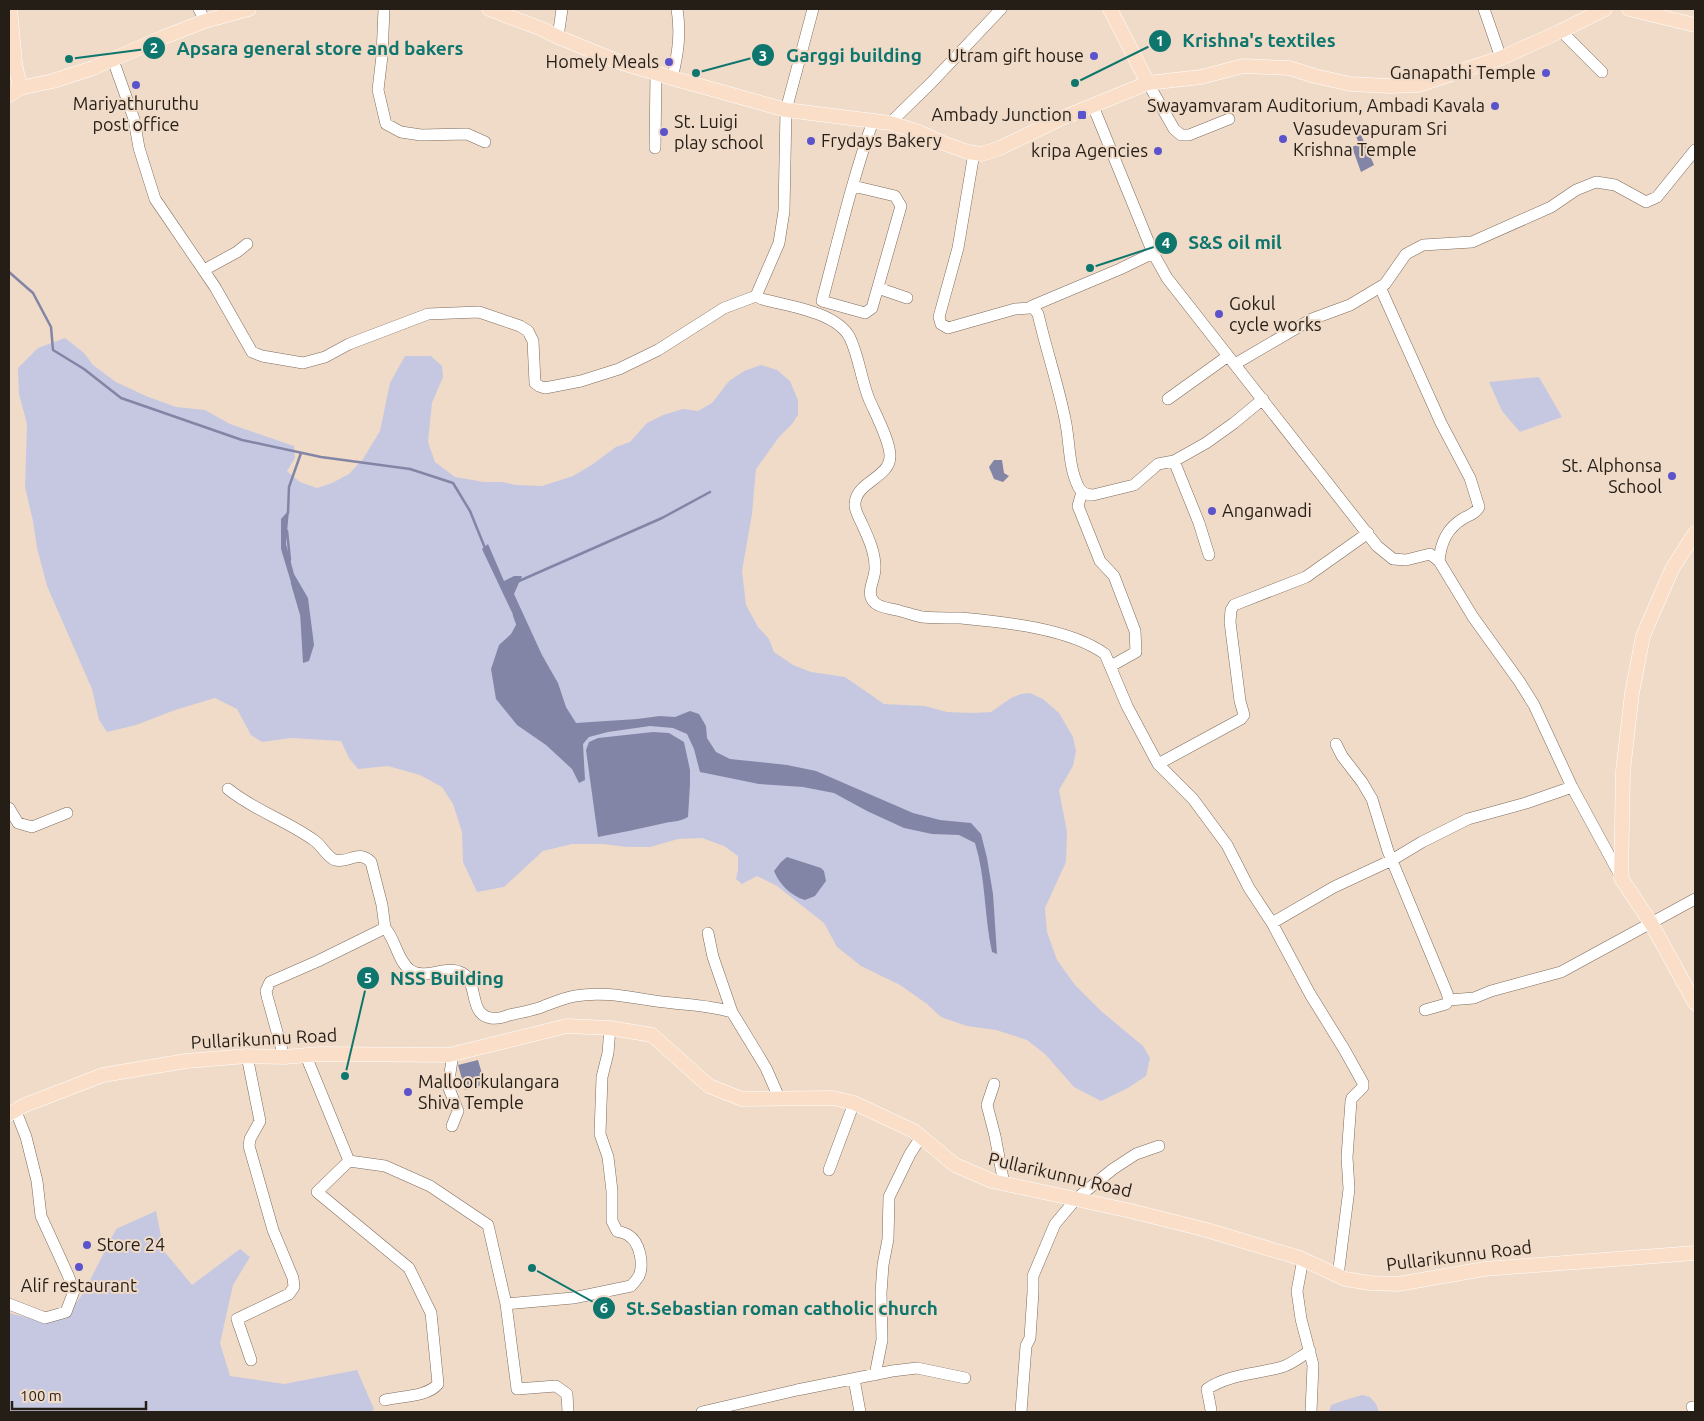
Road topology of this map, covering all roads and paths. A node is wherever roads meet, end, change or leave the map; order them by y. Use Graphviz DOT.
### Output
graph roads {
  1 [pos="10,9"];
  2 [pos="249,9"];
  3 [pos="384,9"];
  4 [pos="489,9"];
  5 [pos="562,9"];
  6 [pos="677,9"];
  7 [pos="813,9"];
  8 [pos="1001,9"];
  9 [pos="1110,9"];
  10 [pos="1484,9"];
  11 [pos="1605,9"];
  12 [pos="1628,9"];
  13 [pos="1657,13"];
  14 [pos="202,15"];
  15 [pos="1695,25"];
  16 [pos="1561,31"];
  17 [pos="558,37"];
  18 [pos="1501,58"];
  19 [pos="113,60"];
  20 [pos="656,72"];
  21 [pos="1602,72"];
  22 [pos="672,78"];
  23 [pos="1148,83"];
  24 [pos="14,91"];
  25 [pos="1093,106"];
  26 [pos="786,110"];
  27 [pos="1229,119"];
  28 [pos="873,121"];
  29 [pos="890,123"];
  30 [pos="485,142"];
  31 [pos="655,148"];
  32 [pos="1695,150"];
  33 [pos="974,153"];
  34 [pos="853,186"];
  35 [pos="246,244"];
  36 [pos="1153,253"];
  37 [pos="204,270"];
  38 [pos="1380,287"];
  39 [pos="878,288"];
  40 [pos="756,296"];
  41 [pos="907,298"];
  42 [pos="1032,306"];
  43 [pos="1231,360"];
  44 [pos="1168,399"];
  45 [pos="1263,399"];
  46 [pos="1174,461"];
  47 [pos="1082,492"];
  48 [pos="1695,533"];
  49 [pos="1368,534"];
  50 [pos="1209,555"];
  51 [pos="1438,561"];
  52 [pos="1111,666"];
  53 [pos="1336,744"];
  54 [pos="1158,764"];
  55 [pos="1572,786"];
  56 [pos="228,790"];
  57 [pos="9,808"];
  58 [pos="67,813"];
  59 [pos="1392,860"];
  60 [pos="1621,878"];
  61 [pos="1695,899"];
  62 [pos="1272,923"];
  63 [pos="1651,924"];
  64 [pos="385,928"];
  65 [pos="708,933"];
  66 [pos="1693,994"];
  67 [pos="1449,1000"];
  68 [pos="1425,1010"];
  69 [pos="732,1012"];
  70 [pos="610,1028"];
  71 [pos="453,1054"];
  72 [pos="246,1056"];
  73 [pos="306,1056"];
  74 [pos="284,1057"];
  75 [pos="994,1084"];
  76 [pos="780,1100"];
  77 [pos="854,1103"];
  78 [pos="12,1111"];
  79 [pos="452,1126"];
  80 [pos="921,1137"];
  81 [pos="1159,1146"];
  82 [pos="349,1161"];
  83 [pos="829,1170"];
  84 [pos="1004,1184"];
  85 [pos="1076,1199"];
  86 [pos="1695,1253"];
  87 [pos="1303,1259"];
  88 [pos="1338,1276"];
  89 [pos="9,1304"];
  90 [pos="506,1304"];
  91 [pos="1310,1352"];
  92 [pos="251,1360"];
  93 [pos="875,1375"];
  94 [pos="965,1378"];
  95 [pos="854,1379"];
  96 [pos="385,1400"];
  97 [pos="1210,1410"];
  98 [pos="568,1412"];
  99 [pos="702,1412"];
  100 [pos="860,1412"];
  101 [pos="1021,1412"];
  102 [pos="1311,1412"];
  1 -- 24 [label="main road"];
  2 -- 14 [label="main road"];
  3 -- 30 [label="street"];
  4 -- 17 [label="main road"];
  5 -- 17 [label="street"];
  6 -- 22 [label="street"];
  7 -- 26 [label="street"];
  8 -- 29 [label="street"];
  9 -- 23 [label="main road"];
  10 -- 18 [label="street"];
  11 -- 16 [label="main road"];
  12 -- 13 [label="main road"];
  13 -- 15 [label="main road"];
  14 -- 19 [label="main road"];
  16 -- 18 [label="main road"];
  16 -- 21 [label="street"];
  17 -- 20 [label="main road"];
  18 -- 23 [label="main road"];
  19 -- 24 [label="main road"];
  19 -- 37 [label="street"];
  20 -- 22 [label="main road"];
  20 -- 31 [label="street"];
  22 -- 26 [label="main road"];
  23 -- 25 [label="main road"];
  23 -- 27 [label="street"];
  25 -- 33 [label="main road"];
  25 -- 36 [label="street"];
  26 -- 28 [label="main road"];
  26 -- 40 [label="street"];
  28 -- 29 [label="main road"];
  28 -- 34 [label="street"];
  29 -- 33 [label="main road"];
  32 -- 38 [label="street"];
  33 -- 42 [label="street"];
  34 -- 39 [label="street"];
  34 -- 39 [label="street"];
  35 -- 37 [label="street"];
  36 -- 42 [label="street"];
  36 -- 43 [label="street"];
  37 -- 40 [label="street"];
  38 -- 43 [label="street"];
  38 -- 51 [label="street"];
  39 -- 41 [label="street"];
  40 -- 52 [label="street"];
  42 -- 47 [label="street"];
  43 -- 44 [label="street"];
  43 -- 45 [label="street"];
  45 -- 46 [label="street"];
  45 -- 49 [label="street"];
  46 -- 47 [label="street"];
  46 -- 50 [label="street"];
  47 -- 52 [label="street"];
  48 -- 60 [label="main road"];
  49 -- 51 [label="street"];
  49 -- 54 [label="street"];
  51 -- 55 [label="street"];
  52 -- 54 [label="street"];
  53 -- 59 [label="street"];
  54 -- 62 [label="street"];
  55 -- 59 [label="street"];
  55 -- 60 [label="street"];
  56 -- 64 [label="street"];
  57 -- 58 [label="street"];
  59 -- 62 [label="street"];
  59 -- 67 [label="street"];
  60 -- 63 [label="main road"];
  61 -- 63 [label="street"];
  62 -- 88 [label="street"];
  63 -- 66 [label="main road"];
  63 -- 67 [label="street"];
  64 -- 69 [label="street"];
  64 -- 74 [label="street"];
  65 -- 69 [label="street"];
  67 -- 68 [label="street"];
  69 -- 76 [label="street"];
  70 -- 71 [label="main road, Pullarikunnu Road"];
  70 -- 76 [label="main road, Pullarikunnu Road"];
  70 -- 90 [label="street"];
  71 -- 73 [label="main road, Pullarikunnu Road"];
  71 -- 79 [label="street"];
  72 -- 74 [label="main road, Pullarikunnu Road"];
  72 -- 78 [label="main road, Pullarikunnu Road"];
  72 -- 92 [label="street"];
  73 -- 74 [label="main road, Pullarikunnu Road"];
  73 -- 82 [label="street"];
  75 -- 84 [label="street"];
  76 -- 77 [label="main road, Pullarikunnu Road"];
  77 -- 80 [label="main road, Pullarikunnu Road"];
  77 -- 83 [label="street"];
  78 -- 89 [label="street"];
  80 -- 84 [label="main road, Pullarikunnu Road"];
  80 -- 93 [label="street"];
  81 -- 85 [label="street"];
  82 -- 90 [label="street"];
  82 -- 96 [label="street"];
  84 -- 85 [label="main road, Pullarikunnu Road"];
  85 -- 87 [label="main road, Pullarikunnu Road"];
  85 -- 101 [label="street"];
  86 -- 88 [label="main road, Pullarikunnu Road"];
  87 -- 88 [label="main road, Pullarikunnu Road"];
  87 -- 91 [label="street"];
  90 -- 98 [label="street"];
  91 -- 97 [label="street"];
  91 -- 102 [label="street"];
  93 -- 94 [label="street"];
  93 -- 95 [label="street"];
  95 -- 99 [label="street"];
  95 -- 100 [label="street"];
}
